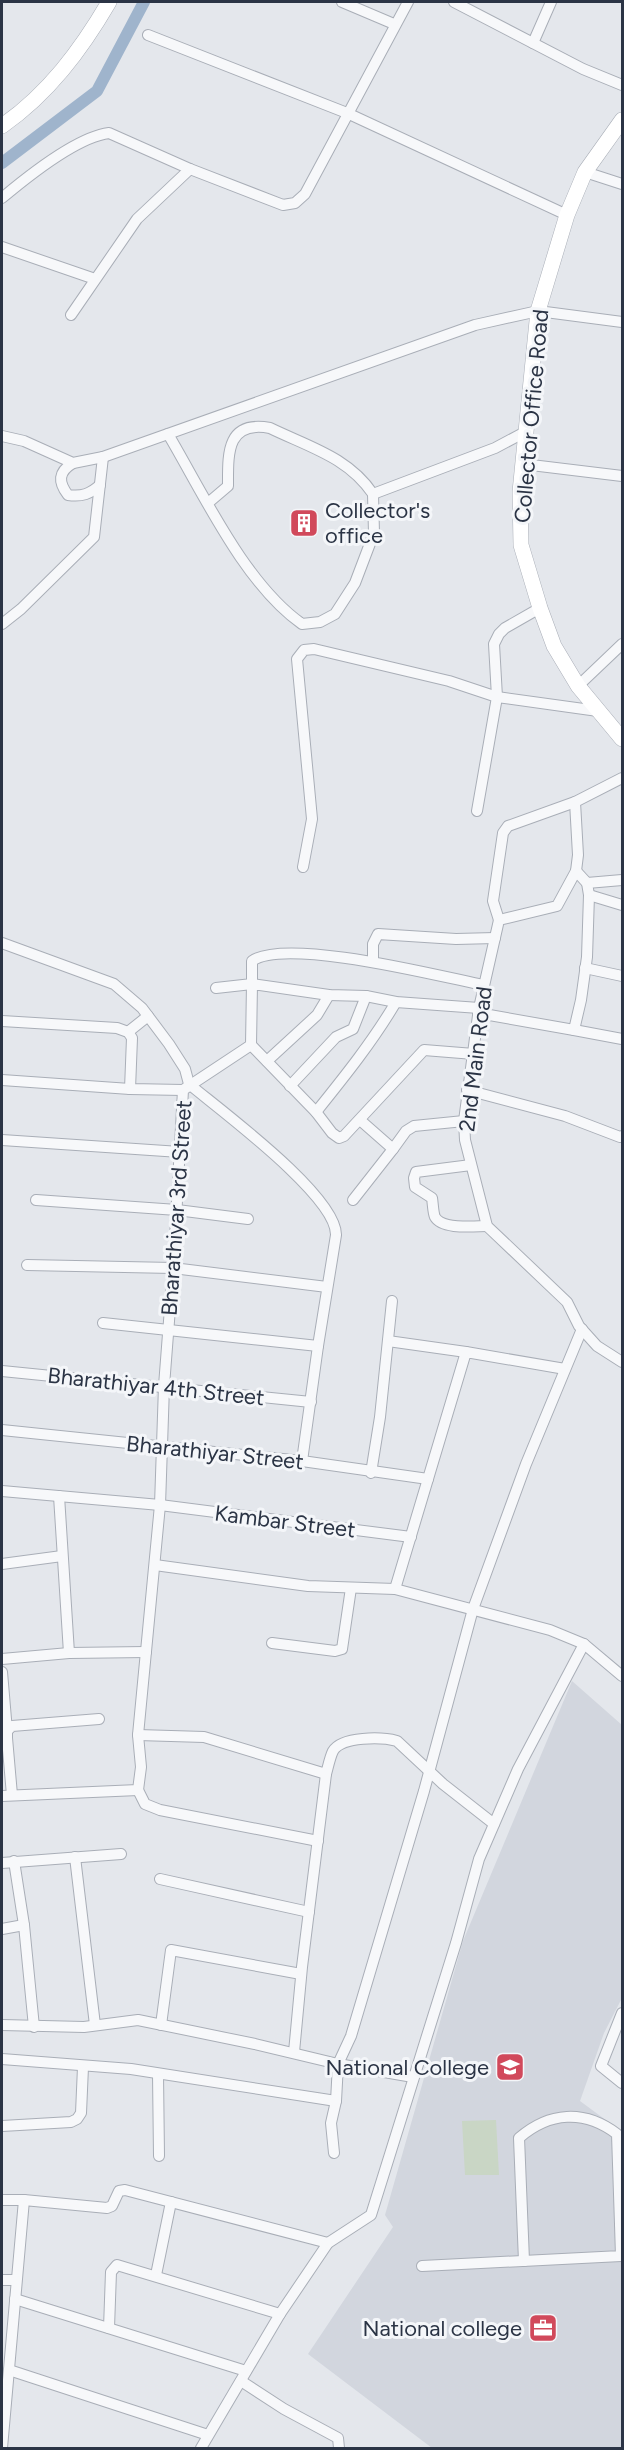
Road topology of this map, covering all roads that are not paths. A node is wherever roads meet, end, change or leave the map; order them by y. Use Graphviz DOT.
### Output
graph roads {
  1 [pos="109,2"];
  2 [pos="342,2"];
  3 [pos="408,2"];
  4 [pos="454,2"];
  5 [pos="551,2"];
  6 [pos="394,24"];
  7 [pos="148,35"];
  8 [pos="533,43"];
  9 [pos="622,85"];
  10 [pos="347,113"];
  11 [pos="2,126"];
  12 [pos="620,128"];
  13 [pos="190,169"];
  14 [pos="585,172"];
  15 [pos="622,184"];
  16 [pos="2,198"];
  17 [pos="567,215"];
  18 [pos="2,247"];
  19 [pos="95,279"];
  20 [pos="538,311"];
  21 [pos="71,315"];
  22 [pos="622,322"];
  23 [pos="527,431"];
  24 [pos="168,434"];
  25 [pos="2,436"];
  26 [pos="103,457"];
  27 [pos="72,463"];
  28 [pos="523,464"];
  29 [pos="622,476"];
  30 [pos="100,485"];
  31 [pos="373,494"];
  32 [pos="208,503"];
  33 [pos="540,608"];
  34 [pos="2,624"];
  35 [pos="622,644"];
  36 [pos="578,686"];
  37 [pos="497,697"];
  38 [pos="598,711"];
  39 [pos="622,739"];
  40 [pos="622,778"];
  41 [pos="575,802"];
  42 [pos="477,811"];
  43 [pos="303,867"];
  44 [pos="576,871"];
  45 [pos="622,880"];
  46 [pos="587,882"];
  47 [pos="589,895"];
  48 [pos="622,905"];
  49 [pos="499,920"];
  50 [pos="495,938"];
  51 [pos="2,943"];
  52 [pos="373,962"];
  53 [pos="585,968"];
  54 [pos="622,976"];
  55 [pos="252,984"];
  56 [pos="483,985"];
  57 [pos="216,988"];
  58 [pos="329,995"];
  59 [pos="366,996"];
  60 [pos="396,1002"];
  61 [pos="478,1011"];
  62 [pos="148,1016"];
  63 [pos="2,1021"];
  64 [pos="574,1030"];
  65 [pos="128,1032"];
  66 [pos="622,1039"];
  67 [pos="251,1045"];
  68 [pos="474,1054"];
  69 [pos="267,1061"];
  70 [pos="2,1080"];
  71 [pos="290,1086"];
  72 [pos="186,1087"];
  73 [pos="130,1089"];
  74 [pos="467,1090"];
  75 [pos="316,1112"];
  76 [pos="360,1120"];
  77 [pos="464,1121"];
  78 [pos="622,1136"];
  79 [pos="2,1140"];
  80 [pos="393,1149"];
  81 [pos="180,1152"];
  82 [pos="471,1165"];
  83 [pos="36,1200"];
  84 [pos="353,1200"];
  85 [pos="177,1210"];
  86 [pos="248,1219"];
  87 [pos="487,1226"];
  88 [pos="27,1265"];
  89 [pos="173,1268"];
  90 [pos="327,1287"];
  91 [pos="392,1301"];
  92 [pos="103,1323"];
  93 [pos="168,1329"];
  94 [pos="582,1329"];
  95 [pos="388,1341"];
  96 [pos="318,1346"];
  97 [pos="466,1352"];
  98 [pos="622,1362"];
  99 [pos="566,1369"];
  100 [pos="2,1371"];
  101 [pos="164,1386"];
  102 [pos="311,1402"];
  103 [pos="2,1430"];
  104 [pos="161,1445"];
  105 [pos="302,1461"];
  106 [pos="370,1473"];
  107 [pos="428,1479"];
  108 [pos="2,1491"];
  109 [pos="59,1496"];
  110 [pos="160,1505"];
  111 [pos="411,1537"];
  112 [pos="62,1556"];
  113 [pos="2,1564"];
  114 [pos="155,1566"];
  115 [pos="351,1588"];
  116 [pos="395,1589"];
  117 [pos="473,1609"];
  118 [pos="272,1643"];
  119 [pos="584,1644"];
  120 [pos="146,1652"];
  121 [pos="69,1653"];
  122 [pos="2,1659"];
  123 [pos="2,1672"];
  124 [pos="622,1676"];
  125 [pos="99,1719"];
  126 [pos="7,1731"];
  127 [pos="138,1735"];
  128 [pos="430,1769"];
  129 [pos="327,1774"];
  130 [pos="138,1790"];
  131 [pos="7,1795"];
  132 [pos="494,1824"];
  133 [pos="318,1841"];
  134 [pos="121,1854"];
  135 [pos="75,1857"];
  136 [pos="14,1861"];
  137 [pos="2,1863"];
  138 [pos="160,1879"];
  139 [pos="309,1912"];
  140 [pos="24,1925"];
  141 [pos="2,1929"];
  142 [pos="301,1974"];
  143 [pos="622,2013"];
  144 [pos="2,2025"];
  145 [pos="95,2025"];
  146 [pos="161,2025"];
  147 [pos="34,2027"];
  148 [pos="294,2052"];
  149 [pos="2,2059"];
  150 [pos="338,2064"];
  151 [pos="83,2067"];
  152 [pos="158,2074"];
  153 [pos="413,2077"];
  154 [pos="622,2083"];
  155 [pos="336,2102"];
  156 [pos="2,2126"];
  157 [pos="334,2153"];
  158 [pos="159,2156"];
  159 [pos="2,2199"];
  160 [pos="24,2200"];
  161 [pos="171,2202"];
  162 [pos="621,2224"];
  163 [pos="328,2243"];
  164 [pos="524,2261"];
  165 [pos="422,2266"];
  166 [pos="156,2275"];
  167 [pos="2,2280"];
  168 [pos="16,2280"];
  169 [pos="15,2299"];
  170 [pos="280,2314"];
  171 [pos="109,2328"];
  172 [pos="6,2354"];
  173 [pos="9,2370"];
  174 [pos="243,2376"];
  175 [pos="3,2430"];
  176 [pos="208,2435"];
  177 [pos="2,2448"];
  178 [pos="201,2448"];
  179 [pos="339,2448"];
  1 -- 11 [label="main road"];
  2 -- 6 [label="street"];
  3 -- 6 [label="street"];
  4 -- 8 [label="street"];
  5 -- 8 [label="street"];
  6 -- 10 [label="street"];
  7 -- 10 [label="street"];
  8 -- 9 [label="street"];
  10 -- 13 [label="street"];
  10 -- 17 [label="street"];
  12 -- 14 [label="main road, Collector Office Road"];
  13 -- 16 [label="street"];
  13 -- 19 [label="street"];
  14 -- 15 [label="street"];
  14 -- 17 [label="main road, Collector Office Road"];
  17 -- 20 [label="main road, Collector Office Road"];
  18 -- 19 [label="street"];
  19 -- 21 [label="street"];
  20 -- 22 [label="street"];
  20 -- 23 [label="main road, Collector Office Road"];
  20 -- 24 [label="street"];
  23 -- 28 [label="main road, Collector Office Road"];
  23 -- 31 [label="street"];
  24 -- 26 [label="street"];
  24 -- 32 [label="street"];
  25 -- 27 [label="street"];
  26 -- 27 [label="street"];
  26 -- 30 [label="street"];
  27 -- 30 [label="street"];
  28 -- 29 [label="street"];
  28 -- 33 [label="main road, Collector Office Road"];
  30 -- 34 [label="street"];
  31 -- 32 [label="street"];
  31 -- 32 [label="street"];
  33 -- 36 [label="main road, Collector Office Road"];
  33 -- 37 [label="street"];
  35 -- 36 [label="street"];
  36 -- 38 [label="main road, Collector Office Road"];
  37 -- 38 [label="street"];
  37 -- 42 [label="street"];
  37 -- 43 [label="street"];
  38 -- 39 [label="main road, Collector Office Road"];
  40 -- 41 [label="street"];
  41 -- 44 [label="street"];
  41 -- 49 [label="street"];
  44 -- 46 [label="street"];
  44 -- 49 [label="street"];
  45 -- 46 [label="street"];
  46 -- 47 [label="street"];
  47 -- 48 [label="street"];
  47 -- 53 [label="street"];
  49 -- 50 [label="street, 2nd Main Road"];
  50 -- 52 [label="street"];
  50 -- 56 [label="street, 2nd Main Road"];
  51 -- 62 [label="street"];
  52 -- 55 [label="street"];
  52 -- 56 [label="street"];
  53 -- 54 [label="street"];
  53 -- 64 [label="street"];
  55 -- 57 [label="street"];
  55 -- 58 [label="street"];
  55 -- 67 [label="street"];
  56 -- 61 [label="street, 2nd Main Road"];
  58 -- 59 [label="street"];
  58 -- 69 [label="street"];
  59 -- 60 [label="street"];
  59 -- 71 [label="street"];
  60 -- 61 [label="street"];
  60 -- 75 [label="street"];
  61 -- 64 [label="street"];
  61 -- 68 [label="street, 2nd Main Road"];
  62 -- 65 [label="street"];
  62 -- 72 [label="street"];
  63 -- 65 [label="street"];
  64 -- 66 [label="street"];
  65 -- 73 [label="street"];
  67 -- 69 [label="street"];
  67 -- 72 [label="street, Bharathiyar 3rd Street"];
  68 -- 74 [label="street, 2nd Main Road"];
  68 -- 76 [label="street"];
  69 -- 71 [label="street"];
  70 -- 73 [label="street"];
  71 -- 75 [label="street"];
  72 -- 73 [label="street"];
  72 -- 81 [label="street, Bharathiyar 3rd Street"];
  72 -- 90 [label="street"];
  74 -- 77 [label="street, 2nd Main Road"];
  74 -- 78 [label="street"];
  75 -- 76 [label="street"];
  76 -- 80 [label="street"];
  77 -- 80 [label="street"];
  77 -- 82 [label="street, 2nd Main Road"];
  79 -- 81 [label="street"];
  80 -- 84 [label="street"];
  81 -- 85 [label="street, Bharathiyar 3rd Street"];
  82 -- 87 [label="street, 2nd Main Road"];
  82 -- 87 [label="street"];
  83 -- 85 [label="street"];
  85 -- 86 [label="street"];
  85 -- 89 [label="street, Bharathiyar 3rd Street"];
  87 -- 94 [label="street"];
  88 -- 89 [label="street"];
  89 -- 90 [label="street"];
  89 -- 93 [label="street, Bharathiyar 3rd Street"];
  90 -- 96 [label="street"];
  91 -- 95 [label="street"];
  92 -- 93 [label="street"];
  93 -- 96 [label="street"];
  93 -- 101 [label="street, Bharathiyar 3rd Street"];
  94 -- 98 [label="street"];
  94 -- 99 [label="street"];
  95 -- 97 [label="street"];
  95 -- 106 [label="street"];
  96 -- 102 [label="street"];
  97 -- 99 [label="street"];
  97 -- 107 [label="street"];
  99 -- 117 [label="street"];
  100 -- 101 [label="street, Bharathiyar 4th Street"];
  101 -- 102 [label="street, Bharathiyar 4th Street"];
  101 -- 104 [label="street, Bharathiyar 3rd Street"];
  102 -- 105 [label="street"];
  103 -- 104 [label="street, Bharathiyar Street"];
  104 -- 105 [label="street, Bharathiyar Street"];
  104 -- 110 [label="street, Bharathiyar 3rd Street"];
  105 -- 106 [label="street, Bharathiyar Street"];
  106 -- 107 [label="street, Bharathiyar Street"];
  107 -- 111 [label="street"];
  108 -- 109 [label="street, Kambar Street"];
  109 -- 110 [label="street, Kambar Street"];
  109 -- 112 [label="street"];
  110 -- 111 [label="street, Kambar Street"];
  110 -- 114 [label="street, Bharathiyar 3rd Street"];
  111 -- 116 [label="street"];
  112 -- 113 [label="street"];
  112 -- 121 [label="street"];
  114 -- 115 [label="street"];
  114 -- 120 [label="street, Bharathiyar 3rd Street"];
  115 -- 116 [label="street"];
  115 -- 118 [label="street"];
  116 -- 117 [label="street"];
  117 -- 119 [label="street"];
  117 -- 128 [label="street"];
  119 -- 124 [label="street"];
  119 -- 132 [label="street"];
  120 -- 121 [label="street"];
  120 -- 127 [label="street, Bharathiyar 3rd Street"];
  121 -- 122 [label="street"];
  123 -- 126 [label="street"];
  125 -- 126 [label="street"];
  126 -- 131 [label="street"];
  127 -- 129 [label="street"];
  127 -- 130 [label="street, Bharathiyar 3rd Street"];
  128 -- 129 [label="street"];
  128 -- 132 [label="street"];
  128 -- 150 [label="street"];
  129 -- 133 [label="street"];
  130 -- 131 [label="street"];
  130 -- 133 [label="street"];
  132 -- 153 [label="street"];
  133 -- 139 [label="street"];
  134 -- 135 [label="street"];
  135 -- 136 [label="street"];
  135 -- 145 [label="street"];
  136 -- 137 [label="street"];
  136 -- 140 [label="street"];
  138 -- 139 [label="street"];
  139 -- 142 [label="street"];
  140 -- 141 [label="street"];
  140 -- 147 [label="street"];
  142 -- 146 [label="street"];
  142 -- 148 [label="street"];
  143 -- 154 [label="street"];
  144 -- 147 [label="street"];
  145 -- 146 [label="street"];
  145 -- 147 [label="street"];
  146 -- 148 [label="street"];
  148 -- 150 [label="street"];
  149 -- 151 [label="street"];
  150 -- 153 [label="street"];
  150 -- 155 [label="street"];
  151 -- 152 [label="street"];
  151 -- 156 [label="street"];
  152 -- 155 [label="street"];
  152 -- 158 [label="street"];
  153 -- 163 [label="street"];
  155 -- 157 [label="street"];
  159 -- 160 [label="street"];
  160 -- 161 [label="street"];
  160 -- 168 [label="street"];
  161 -- 163 [label="street"];
  161 -- 166 [label="street"];
  162 -- 164 [label="street"];
  162 -- 164 [label="street"];
  163 -- 170 [label="street"];
  164 -- 165 [label="street"];
  166 -- 170 [label="street"];
  166 -- 171 [label="street"];
  167 -- 168 [label="street"];
  168 -- 169 [label="street"];
  169 -- 171 [label="street"];
  169 -- 172 [label="street"];
  170 -- 174 [label="street"];
  171 -- 174 [label="street"];
  172 -- 173 [label="street"];
  173 -- 175 [label="street"];
  173 -- 176 [label="street"];
  174 -- 176 [label="street"];
  174 -- 179 [label="street"];
  175 -- 177 [label="street"];
  176 -- 178 [label="street"];
}
